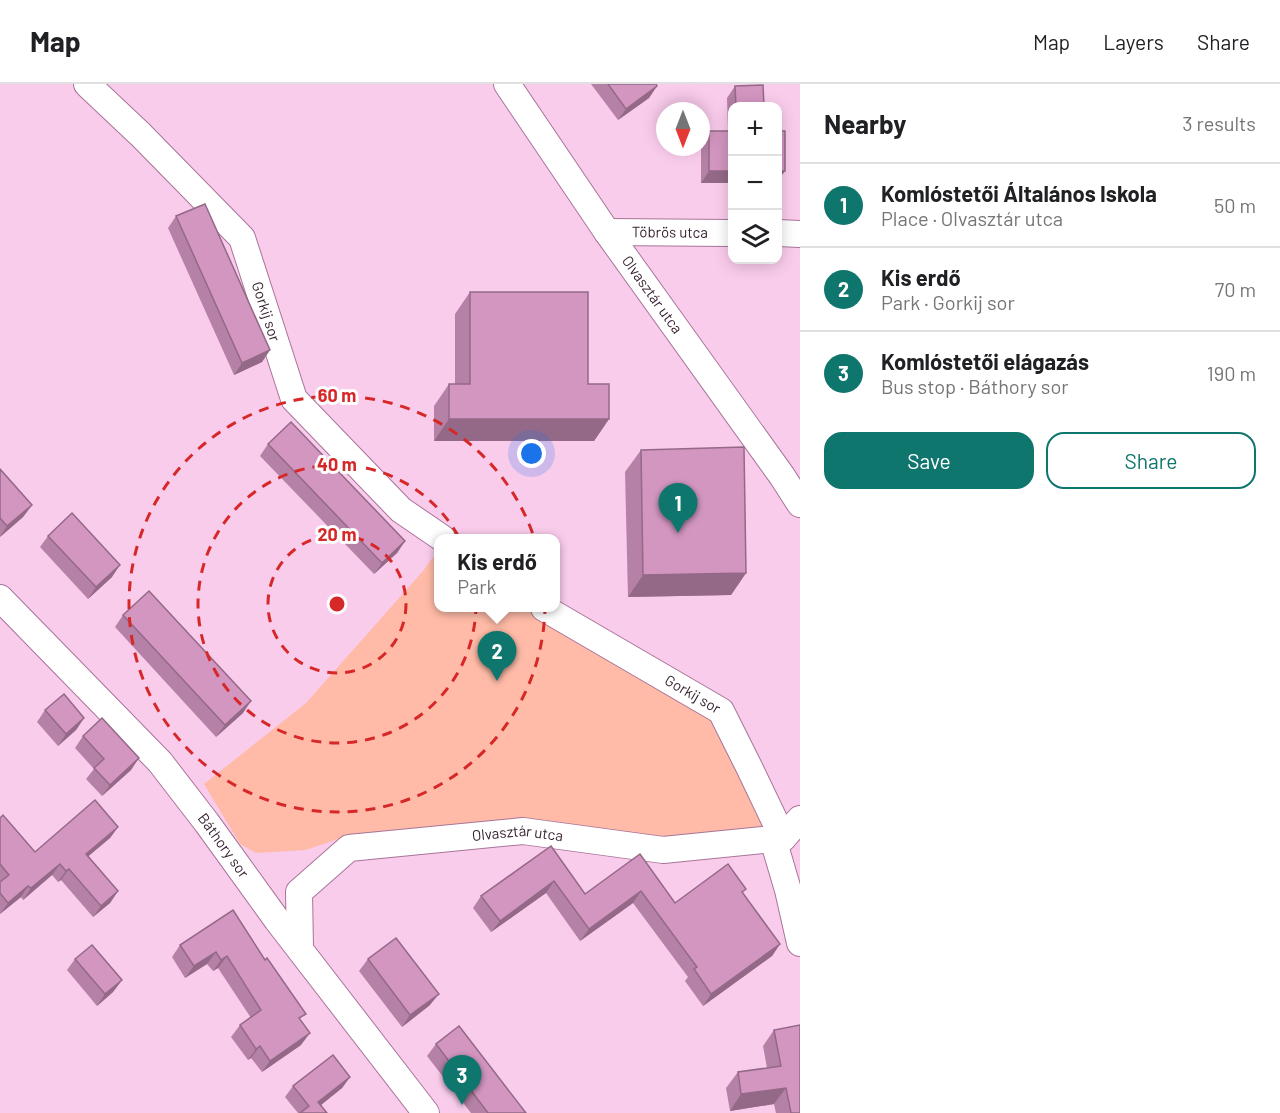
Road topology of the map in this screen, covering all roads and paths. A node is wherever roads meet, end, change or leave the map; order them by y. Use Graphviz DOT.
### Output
graph roads {
  1 [pos="87,84"];
  2 [pos="507,84"];
  3 [pos="607,232"];
  4 [pos="728,233"];
  5 [pos="782,233"];
  6 [pos="800,234"];
  7 [pos="800,504"];
  8 [pos="436,534"];
  9 [pos="0,598"];
  10 [pos="551,612"];
  11 [pos="786,832"];
  12 [pos="800,943"];
  13 [pos="300,948"];
  14 [pos="426,1113"];
  1 -- 8 [label="street, Gorkij sor"];
  2 -- 3 [label="street, Olvasztár utca"];
  3 -- 4 [label="street, Töbrös utca"];
  3 -- 7 [label="street, Olvasztár utca"];
  5 -- 6 [label="street"];
  9 -- 13 [label="street, Báthory sor"];
  10 -- 11 [label="street, Gorkij sor"];
  11 -- 12 [label="street, Gorkij sor"];
  11 -- 13 [label="street, Olvasztár utca"];
  13 -- 14 [label="street, Báthory sor"];
}
